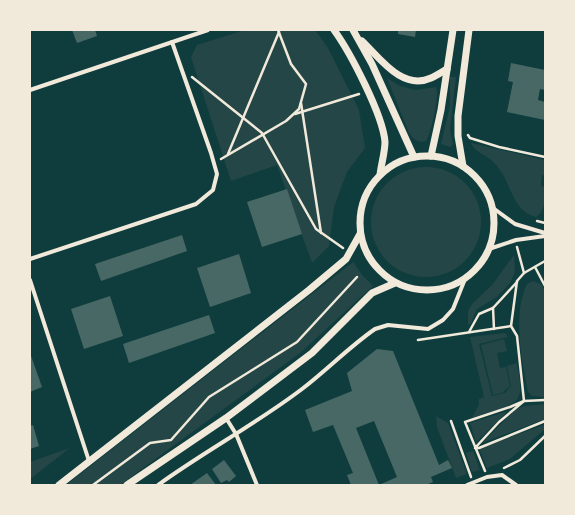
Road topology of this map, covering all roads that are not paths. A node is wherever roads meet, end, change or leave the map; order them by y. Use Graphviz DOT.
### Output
graph roads {
  1 [pos="208,30"];
  2 [pos="334,30"];
  3 [pos="453,30"];
  4 [pos="468,30"];
  5 [pos="354,32"];
  6 [pos="172,42"];
  7 [pos="447,69"];
  8 [pos="30,90"];
  9 [pos="431,156"];
  10 [pos="414,157"];
  11 [pos="463,166"];
  12 [pos="380,175"];
  13 [pos="493,208"];
  14 [pos="545,233"];
  15 [pos="360,234"];
  16 [pos="545,236"];
  17 [pos="489,249"];
  18 [pos="30,259"];
  19 [pos="465,279"];
  20 [pos="30,280"];
  21 [pos="395,283"];
  22 [pos="226,418"];
  23 [pos="236,434"];
  24 [pos="90,462"];
  25 [pos="471,484"];
  26 [pos="59,485"];
  27 [pos="127,485"];
  28 [pos="158,485"];
  29 [pos="257,485"];
  30 [pos="516,485"];
  1 -- 6 [label="street"];
  2 -- 12 [label="street"];
  3 -- 7 [label="street"];
  4 -- 11 [label="street"];
  5 -- 7 [label="street"];
  5 -- 10 [label="street"];
  6 -- 8 [label="street"];
  6 -- 18 [label="street"];
  7 -- 9 [label="street"];
  9 -- 10 [label="street"];
  9 -- 11 [label="street"];
  10 -- 12 [label="street"];
  11 -- 13 [label="street"];
  12 -- 15 [label="street"];
  13 -- 14 [label="street"];
  13 -- 17 [label="street"];
  15 -- 21 [label="street"];
  15 -- 24 [label="street"];
  16 -- 17 [label="street"];
  17 -- 19 [label="street"];
  19 -- 21 [label="street"];
  19 -- 23 [label="street"];
  20 -- 24 [label="street"];
  21 -- 22 [label="street"];
  22 -- 23 [label="street"];
  22 -- 27 [label="street"];
  23 -- 28 [label="street"];
  23 -- 29 [label="street"];
  24 -- 26 [label="street"];
  25 -- 30 [label="street"];
}
